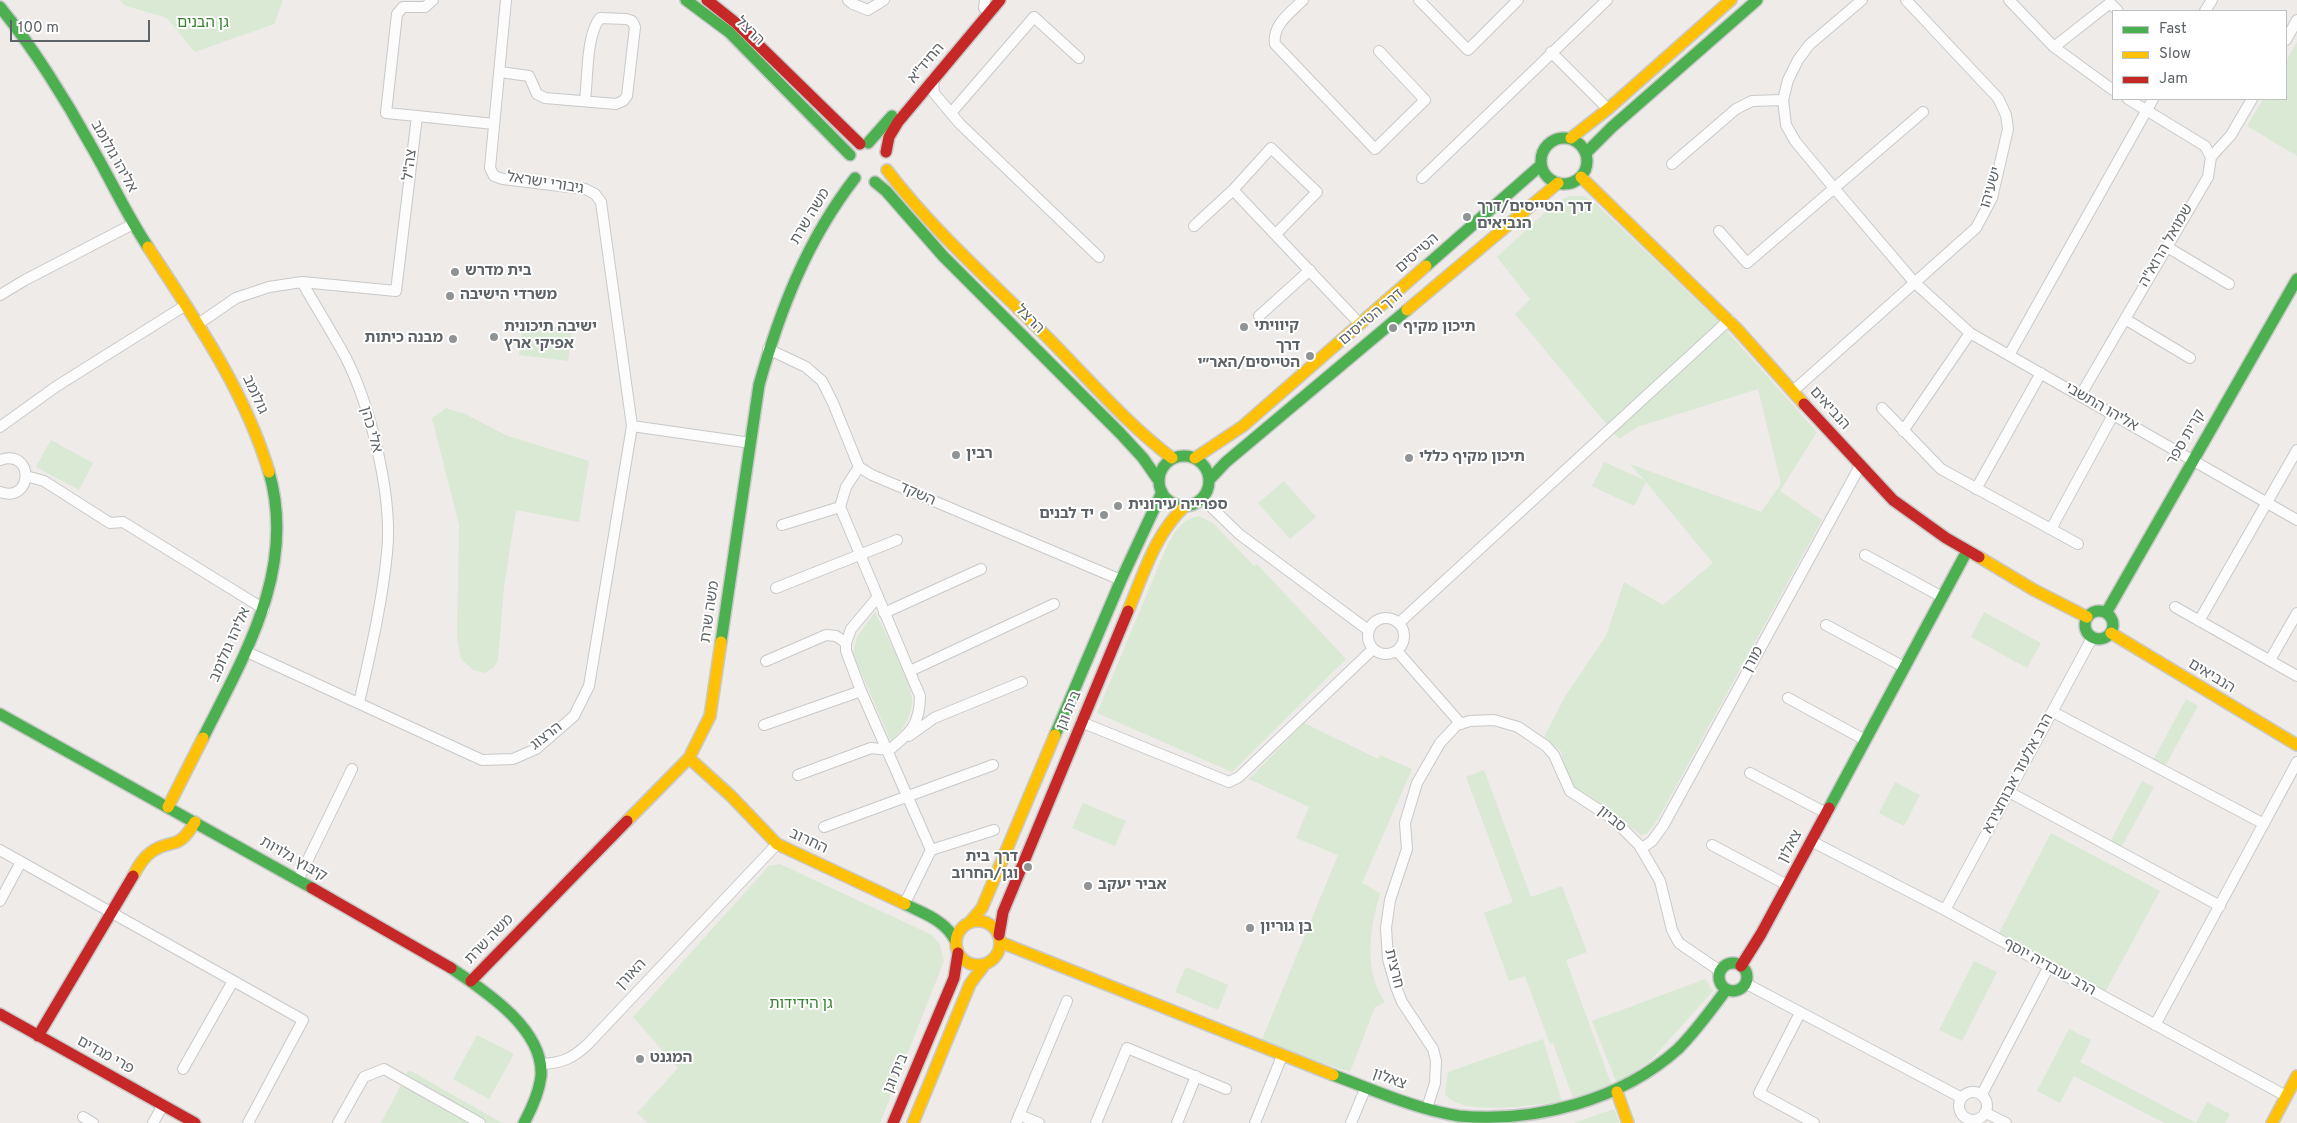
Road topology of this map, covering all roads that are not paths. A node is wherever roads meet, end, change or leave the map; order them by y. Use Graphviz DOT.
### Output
graph roads {
  1 [pos="433,0"];
  2 [pos="506,0"];
  3 [pos="686,0"];
  4 [pos="707,0"];
  5 [pos="848,0"];
  6 [pos="884,0"];
  7 [pos="1000,0"];
  8 [pos="1303,0"];
  9 [pos="1419,0"];
  10 [pos="1518,0"];
  11 [pos="1607,0"];
  12 [pos="1731,0"];
  13 [pos="1757,0"];
  14 [pos="1862,0"];
  15 [pos="1906,0"];
  16 [pos="2009,0"];
  17 [pos="986,3"];
  18 [pos="0,7"];
  19 [pos="2117,10"];
  20 [pos="2297,20"];
  21 [pos="2287,38"];
  22 [pos="2054,47"];
  23 [pos="1379,51"];
  24 [pos="1551,52"];
  25 [pos="1079,58"];
  26 [pos="500,72"];
  27 [pos="933,79"];
  28 [pos="2112,89"];
  29 [pos="937,98"];
  30 [pos="585,100"];
  31 [pos="916,100"];
  32 [pos="1782,100"];
  33 [pos="2130,100"];
  34 [pos="2153,100"];
  35 [pos="2251,100"];
  36 [pos="1608,109"];
  37 [pos="2147,109"];
  38 [pos="1923,112"];
  39 [pos="951,113"];
  40 [pos="417,116"];
  41 [pos="494,124"];
  42 [pos="1571,138"];
  43 [pos="864,143"];
  44 [pos="886,152"];
  45 [pos="1586,153"];
  46 [pos="850,154"];
  47 [pos="2211,157"];
  48 [pos="1672,164"];
  49 [pos="1542,165"];
  50 [pos="887,170"];
  51 [pos="1581,177"];
  52 [pos="856,178"];
  53 [pos="1422,178"];
  54 [pos="875,182"];
  55 [pos="1558,183"];
  56 [pos="1834,188"];
  57 [pos="1233,190"];
  58 [pos="133,224"];
  59 [pos="1194,226"];
  60 [pos="1719,231"];
  61 [pos="1276,234"];
  62 [pos="2167,247"];
  63 [pos="1099,258"];
  64 [pos="1310,270"];
  65 [pos="2297,279"];
  66 [pos="302,282"];
  67 [pos="1914,282"];
  68 [pos="2229,284"];
  69 [pos="0,295"];
  70 [pos="186,305"];
  71 [pos="1259,316"];
  72 [pos="2125,319"];
  73 [pos="1729,320"];
  74 [pos="198,324"];
  75 [pos="1360,324"];
  76 [pos="1970,333"];
  77 [pos="768,350"];
  78 [pos="2009,355"];
  79 [pos="2190,358"];
  80 [pos="2041,373"];
  81 [pos="1793,391"];
  82 [pos="2080,396"];
  83 [pos="1882,408"];
  84 [pos="2113,414"];
  85 [pos="632,426"];
  86 [pos="0,427"];
  87 [pos="1903,431"];
  88 [pos="751,443"];
  89 [pos="2297,450"];
  90 [pos="1,457"];
  91 [pos="1172,458"];
  92 [pos="1195,458"];
  93 [pos="2192,460"];
  94 [pos="1860,466"];
  95 [pos="859,467"];
  96 [pos="26,476"];
  97 [pos="1209,480"];
  98 [pos="273,484"];
  99 [pos="1160,487"];
  100 [pos="1976,490"];
  101 [pos="0,492"];
  102 [pos="1202,498"];
  103 [pos="2267,503"];
  104 [pos="1184,506"];
  105 [pos="840,507"];
  106 [pos="2297,520"];
  107 [pos="782,525"];
  108 [pos="2050,529"];
  109 [pos="897,540"];
  110 [pos="2078,544"];
  111 [pos="1967,551"];
  112 [pos="859,555"];
  113 [pos="1865,555"];
  114 [pos="981,569"];
  115 [pos="1121,580"];
  116 [pos="776,588"];
  117 [pos="1942,597"];
  118 [pos="878,598"];
  119 [pos="1054,604"];
  120 [pos="2174,607"];
  121 [pos="264,609"];
  122 [pos="884,613"];
  123 [pos="2106,613"];
  124 [pos="2297,613"];
  125 [pos="2087,617"];
  126 [pos="2199,620"];
  127 [pos="1399,623"];
  128 [pos="1826,625"];
  129 [pos="1368,630"];
  130 [pos="2111,633"];
  131 [pos="2092,638"];
  132 [pos="846,643"];
  133 [pos="1373,649"];
  134 [pos="1397,651"];
  135 [pos="247,652"];
  136 [pos="2270,660"];
  137 [pos="766,661"];
  138 [pos="1904,667"];
  139 [pos="910,671"];
  140 [pos="2297,676"];
  141 [pos="1022,682"];
  142 [pos="861,691"];
  143 [pos="1788,698"];
  144 [pos="359,703"];
  145 [pos="2052,712"];
  146 [pos="0,714"];
  147 [pos="1082,722"];
  148 [pos="1461,724"];
  149 [pos="764,725"];
  150 [pos="1865,740"];
  151 [pos="2297,746"];
  152 [pos="889,750"];
  153 [pos="689,758"];
  154 [pos="2297,762"];
  155 [pos="993,765"];
  156 [pos="352,770"];
  157 [pos="1750,774"];
  158 [pos="798,775"];
  159 [pos="2009,792"];
  160 [pos="909,796"];
  161 [pos="168,807"];
  162 [pos="1826,813"];
  163 [pos="195,822"];
  164 [pos="2264,824"];
  165 [pos="824,827"];
  166 [pos="994,830"];
  167 [pos="1811,841"];
  168 [pos="777,844"];
  169 [pos="1712,845"];
  170 [pos="1641,849"];
  171 [pos="0,850"];
  172 [pos="931,850"];
  173 [pos="21,862"];
  174 [pos="298,880"];
  175 [pos="1787,885"];
  176 [pos="0,901"];
  177 [pos="905,903"];
  178 [pos="2220,906"];
  179 [pos="1945,910"];
  180 [pos="110,912"];
  181 [pos="938,920"];
  182 [pos="969,922"];
  183 [pos="955,940"];
  184 [pos="999,943"];
  185 [pos="958,953"];
  186 [pos="985,964"];
  187 [pos="1741,966"];
  188 [pos="2048,968"];
  189 [pos="1720,971"];
  190 [pos="233,981"];
  191 [pos="471,981"];
  192 [pos="1745,983"];
  193 [pos="1726,990"];
  194 [pos="1066,1001"];
  195 [pos="1800,1013"];
  196 [pos="0,1014"];
  197 [pos="2155,1025"];
  198 [pos="38,1036"];
  199 [pos="1282,1056"];
  200 [pos="542,1064"];
  201 [pos="183,1070"];
  202 [pos="1196,1076"];
  203 [pos="2297,1076"];
  204 [pos="1366,1087"];
  205 [pos="1226,1089"];
  206 [pos="1617,1092"];
  207 [pos="1982,1094"];
  208 [pos="2286,1096"];
  209 [pos="1962,1098"];
  210 [pos="163,1105"];
  211 [pos="1427,1108"];
  212 [pos="1986,1113"];
  213 [pos="83,1117"];
  214 [pos="1559,1118"];
  215 [pos="1017,1119"];
  216 [pos="1966,1121"];
  217 [pos="93,1123"];
  218 [pos="153,1123"];
  219 [pos="195,1123"];
  220 [pos="248,1123"];
  221 [pos="338,1123"];
  222 [pos="480,1123"];
  223 [pos="524,1123"];
  224 [pos="893,1123"];
  225 [pos="913,1123"];
  226 [pos="1040,1123"];
  227 [pos="1096,1123"];
  228 [pos="1177,1123"];
  229 [pos="1255,1123"];
  230 [pos="1351,1123"];
  231 [pos="1628,1123"];
  232 [pos="1813,1123"];
  233 [pos="2006,1123"];
  234 [pos="2272,1123"];
  1 -- 40 [label="street"];
  2 -- 26 [label="street, גיבורי ישראל"];
  3 -- 46 [label="street, הרצל"];
  4 -- 43 [label="street, הרצל"];
  5 -- 6 [label="street"];
  7 -- 27 [label="street, החיד\"א"];
  8 -- 23 [label="street"];
  9 -- 10 [label="street"];
  11 -- 24 [label="street"];
  12 -- 36 [label="street"];
  13 -- 45 [label="street"];
  14 -- 32 [label="street"];
  15 -- 67 [label="street, ישעיהו"];
  16 -- 22 [label="street"];
  17 -- 43 [label="street, החיד\"א"];
  18 -- 58 [label="street, אליהו גולומב"];
  19 -- 22 [label="street"];
  20 -- 21 [label="street"];
  22 -- 28 [label="street"];
  24 -- 36 [label="street"];
  24 -- 53 [label="street"];
  25 -- 39 [label="street"];
  26 -- 30 [label="street"];
  26 -- 41 [label="street, גיבורי ישראל"];
  27 -- 29 [label="street"];
  27 -- 31 [label="street, החיד\"א"];
  29 -- 31 [label="street"];
  29 -- 39 [label="street"];
  30 -- 30 [label="street"];
  31 -- 44 [label="street, החיד\"א"];
  32 -- 48 [label="street"];
  32 -- 56 [label="street, אליהו התשבי"];
  33 -- 37 [label="street"];
  34 -- 37 [label="street"];
  35 -- 47 [label="street, שמואל הרוא\"ה"];
  36 -- 42 [label="street"];
  37 -- 47 [label="street"];
  37 -- 78 [label="street"];
  38 -- 56 [label="street"];
  39 -- 63 [label="street"];
  40 -- 41 [label="street"];
  40 -- 66 [label="street, צה\"ל"];
  41 -- 85 [label="street, גיבורי ישראל"];
  42 -- 45 [label="street"];
  42 -- 49 [label="street"];
  43 -- 44 [label="street"];
  43 -- 46 [label="street"];
  44 -- 50 [label="street"];
  45 -- 51 [label="street"];
  46 -- 52 [label="street"];
  47 -- 62 [label="street, שמואל הרוא\"ה"];
  49 -- 55 [label="street"];
  49 -- 75 [label="street, הטייסים"];
  50 -- 54 [label="street"];
  50 -- 91 [label="street, הרצל"];
  51 -- 55 [label="street"];
  51 -- 73 [label="street, הנביאים"];
  52 -- 54 [label="street"];
  52 -- 77 [label="street, משה שרת"];
  54 -- 99 [label="street, הרצל"];
  55 -- 97 [label="street, דרך הטייסים"];
  56 -- 60 [label="street"];
  56 -- 67 [label="street, אליהו התשבי"];
  57 -- 59 [label="street"];
  57 -- 61 [label="street"];
  57 -- 61 [label="street"];
  58 -- 69 [label="street"];
  58 -- 70 [label="street, אליהו גולומב"];
  61 -- 64 [label="street"];
  62 -- 68 [label="street"];
  62 -- 72 [label="street, שמואל הרוא\"ה"];
  64 -- 71 [label="street"];
  64 -- 75 [label="street"];
  65 -- 93 [label="street, קרית ספר"];
  66 -- 74 [label="street"];
  66 -- 144 [label="street, אלי כהן"];
  67 -- 76 [label="street, אליהו התשבי"];
  67 -- 81 [label="street, ישעיהו"];
  70 -- 74 [label="street, אליהו גולומב"];
  70 -- 86 [label="street"];
  72 -- 79 [label="street"];
  72 -- 82 [label="street, שמואל הרוא\"ה"];
  73 -- 81 [label="street, הנביאים"];
  73 -- 127 [label="street"];
  74 -- 98 [label="street, גולומב"];
  75 -- 92 [label="street, הטייסים"];
  76 -- 78 [label="street, אליהו התשבי"];
  76 -- 87 [label="street"];
  77 -- 88 [label="street, משה שרת"];
  77 -- 95 [label="street"];
  78 -- 80 [label="street, אליהו התשבי"];
  80 -- 82 [label="street, אליהו התשבי"];
  80 -- 100 [label="street"];
  81 -- 94 [label="street, הנביאים"];
  82 -- 84 [label="street, אליהו התשבי"];
  83 -- 87 [label="street"];
  84 -- 93 [label="street, אליהו התשבי"];
  84 -- 108 [label="street"];
  85 -- 88 [label="street"];
  85 -- 144 [label="street, הרצוג"];
  87 -- 100 [label="street"];
  88 -- 153 [label="street, משה שרת"];
  89 -- 103 [label="street"];
  90 -- 96 [label="street"];
  91 -- 92 [label="street"];
  91 -- 99 [label="street"];
  92 -- 97 [label="street"];
  93 -- 103 [label="street, אליהו התשבי"];
  93 -- 123 [label="street, קרית ספר"];
  94 -- 111 [label="street, הנביאים"];
  94 -- 170 [label="street, מורן"];
  95 -- 105 [label="street"];
  95 -- 115 [label="street, השקד"];
  96 -- 101 [label="street"];
  96 -- 121 [label="street"];
  97 -- 102 [label="street"];
  98 -- 121 [label="street, אליהו גולומב"];
  99 -- 104 [label="street"];
  99 -- 115 [label="street, בית וגן"];
  100 -- 108 [label="street"];
  102 -- 104 [label="street"];
  102 -- 129 [label="street"];
  103 -- 106 [label="street, אליהו התשבי"];
  103 -- 126 [label="street"];
  104 -- 147 [label="street, בית וגן"];
  105 -- 107 [label="street"];
  105 -- 112 [label="street"];
  108 -- 110 [label="street"];
  109 -- 112 [label="street"];
  111 -- 117 [label="street, צאלון"];
  111 -- 125 [label="street, הנביאים"];
  112 -- 116 [label="street"];
  112 -- 118 [label="street"];
  113 -- 117 [label="street"];
  114 -- 122 [label="street"];
  115 -- 182 [label="street, בית וגן"];
  117 -- 138 [label="street, צאלון"];
  118 -- 122 [label="street"];
  118 -- 132 [label="street"];
  119 -- 139 [label="street"];
  120 -- 126 [label="street"];
  121 -- 135 [label="street, אליהו גולומב"];
  122 -- 139 [label="street"];
  123 -- 125 [label="street"];
  123 -- 130 [label="street"];
  124 -- 136 [label="street"];
  125 -- 131 [label="street"];
  126 -- 136 [label="street"];
  127 -- 129 [label="street"];
  127 -- 134 [label="street"];
  128 -- 138 [label="street"];
  129 -- 133 [label="street"];
  130 -- 131 [label="street"];
  130 -- 151 [label="street, הנביאים"];
  131 -- 145 [label="street, הרב אלעזר אבוחצירא"];
  132 -- 137 [label="street"];
  132 -- 142 [label="street"];
  133 -- 134 [label="street"];
  133 -- 147 [label="street"];
  134 -- 148 [label="street"];
  135 -- 144 [label="street, הרצוג"];
  135 -- 161 [label="street, אליהו גולומב"];
  136 -- 140 [label="street"];
  138 -- 150 [label="street, צאלון"];
  139 -- 152 [label="street"];
  141 -- 152 [label="street"];
  142 -- 149 [label="street"];
  142 -- 152 [label="street"];
  143 -- 150 [label="street"];
  145 -- 159 [label="street, הרב אלעזר אבוחצירא"];
  145 -- 164 [label="street"];
  146 -- 161 [label="street, קיבוץ גלויות"];
  147 -- 184 [label="street, בית וגן"];
  148 -- 170 [label="street, סביון"];
  148 -- 211 [label="street, חרצית"];
  150 -- 162 [label="street, צאלון"];
  152 -- 158 [label="street"];
  152 -- 160 [label="street"];
  153 -- 168 [label="street, החרוב"];
  153 -- 191 [label="street, משה שרת"];
  154 -- 164 [label="street"];
  155 -- 160 [label="street"];
  156 -- 174 [label="street"];
  157 -- 162 [label="street"];
  159 -- 178 [label="street"];
  159 -- 179 [label="street, הרב אלעזר אבוחצירא"];
  160 -- 165 [label="street"];
  160 -- 172 [label="street"];
  161 -- 163 [label="street, קיבוץ גלויות"];
  162 -- 167 [label="street, צאלון"];
  163 -- 174 [label="street, קיבוץ גלויות"];
  163 -- 180 [label="street"];
  164 -- 178 [label="street"];
  166 -- 172 [label="street"];
  167 -- 175 [label="street, צאלון"];
  167 -- 179 [label="street, הרב עובדיה יוסף"];
  168 -- 177 [label="street, החרוב"];
  168 -- 200 [label="street, האורן"];
  169 -- 175 [label="street"];
  170 -- 189 [label="street, סביון"];
  171 -- 173 [label="street"];
  172 -- 177 [label="street"];
  173 -- 176 [label="street"];
  173 -- 180 [label="street"];
  174 -- 191 [label="street, קיבוץ גלויות"];
  175 -- 187 [label="street, צאלון"];
  177 -- 181 [label="street, החרוב"];
  178 -- 197 [label="street"];
  179 -- 188 [label="street, הרב עובדיה יוסף"];
  180 -- 190 [label="street"];
  180 -- 198 [label="street"];
  181 -- 182 [label="street, החרוב"];
  181 -- 183 [label="street, החרוב"];
  182 -- 183 [label="street"];
  182 -- 184 [label="street"];
  183 -- 185 [label="street"];
  184 -- 186 [label="street"];
  184 -- 199 [label="street, צאלון"];
  185 -- 186 [label="street"];
  185 -- 224 [label="street, בית וגן"];
  186 -- 225 [label="street"];
  187 -- 189 [label="street"];
  187 -- 192 [label="street"];
  188 -- 197 [label="street, הרב עובדיה יוסף"];
  188 -- 207 [label="street"];
  189 -- 193 [label="street"];
  190 -- 201 [label="street"];
  190 -- 220 [label="street"];
  191 -- 200 [label="street, קיבוץ גלויות"];
  192 -- 193 [label="street"];
  192 -- 195 [label="street"];
  193 -- 206 [label="street, צאלון"];
  194 -- 215 [label="street"];
  195 -- 209 [label="street"];
  195 -- 232 [label="street"];
  196 -- 198 [label="street, פרי מגדים"];
  197 -- 208 [label="street, הרב עובדיה יוסף"];
  198 -- 210 [label="street, פרי מגדים"];
  199 -- 204 [label="street, צאלון"];
  199 -- 229 [label="street"];
  200 -- 223 [label="street"];
  202 -- 205 [label="street"];
  202 -- 227 [label="street"];
  202 -- 228 [label="street"];
  203 -- 208 [label="street"];
  204 -- 211 [label="street, צאלון"];
  204 -- 230 [label="street"];
  206 -- 214 [label="street, צאלון"];
  206 -- 231 [label="street"];
  207 -- 209 [label="street"];
  207 -- 212 [label="street"];
  208 -- 234 [label="street"];
  209 -- 216 [label="street"];
  210 -- 218 [label="street"];
  210 -- 219 [label="street, פרי מגדים"];
  211 -- 214 [label="street, צאלון"];
  212 -- 216 [label="street"];
  212 -- 233 [label="street"];
  213 -- 217 [label="street"];
  215 -- 226 [label="street"];
  221 -- 222 [label="street"];
}
